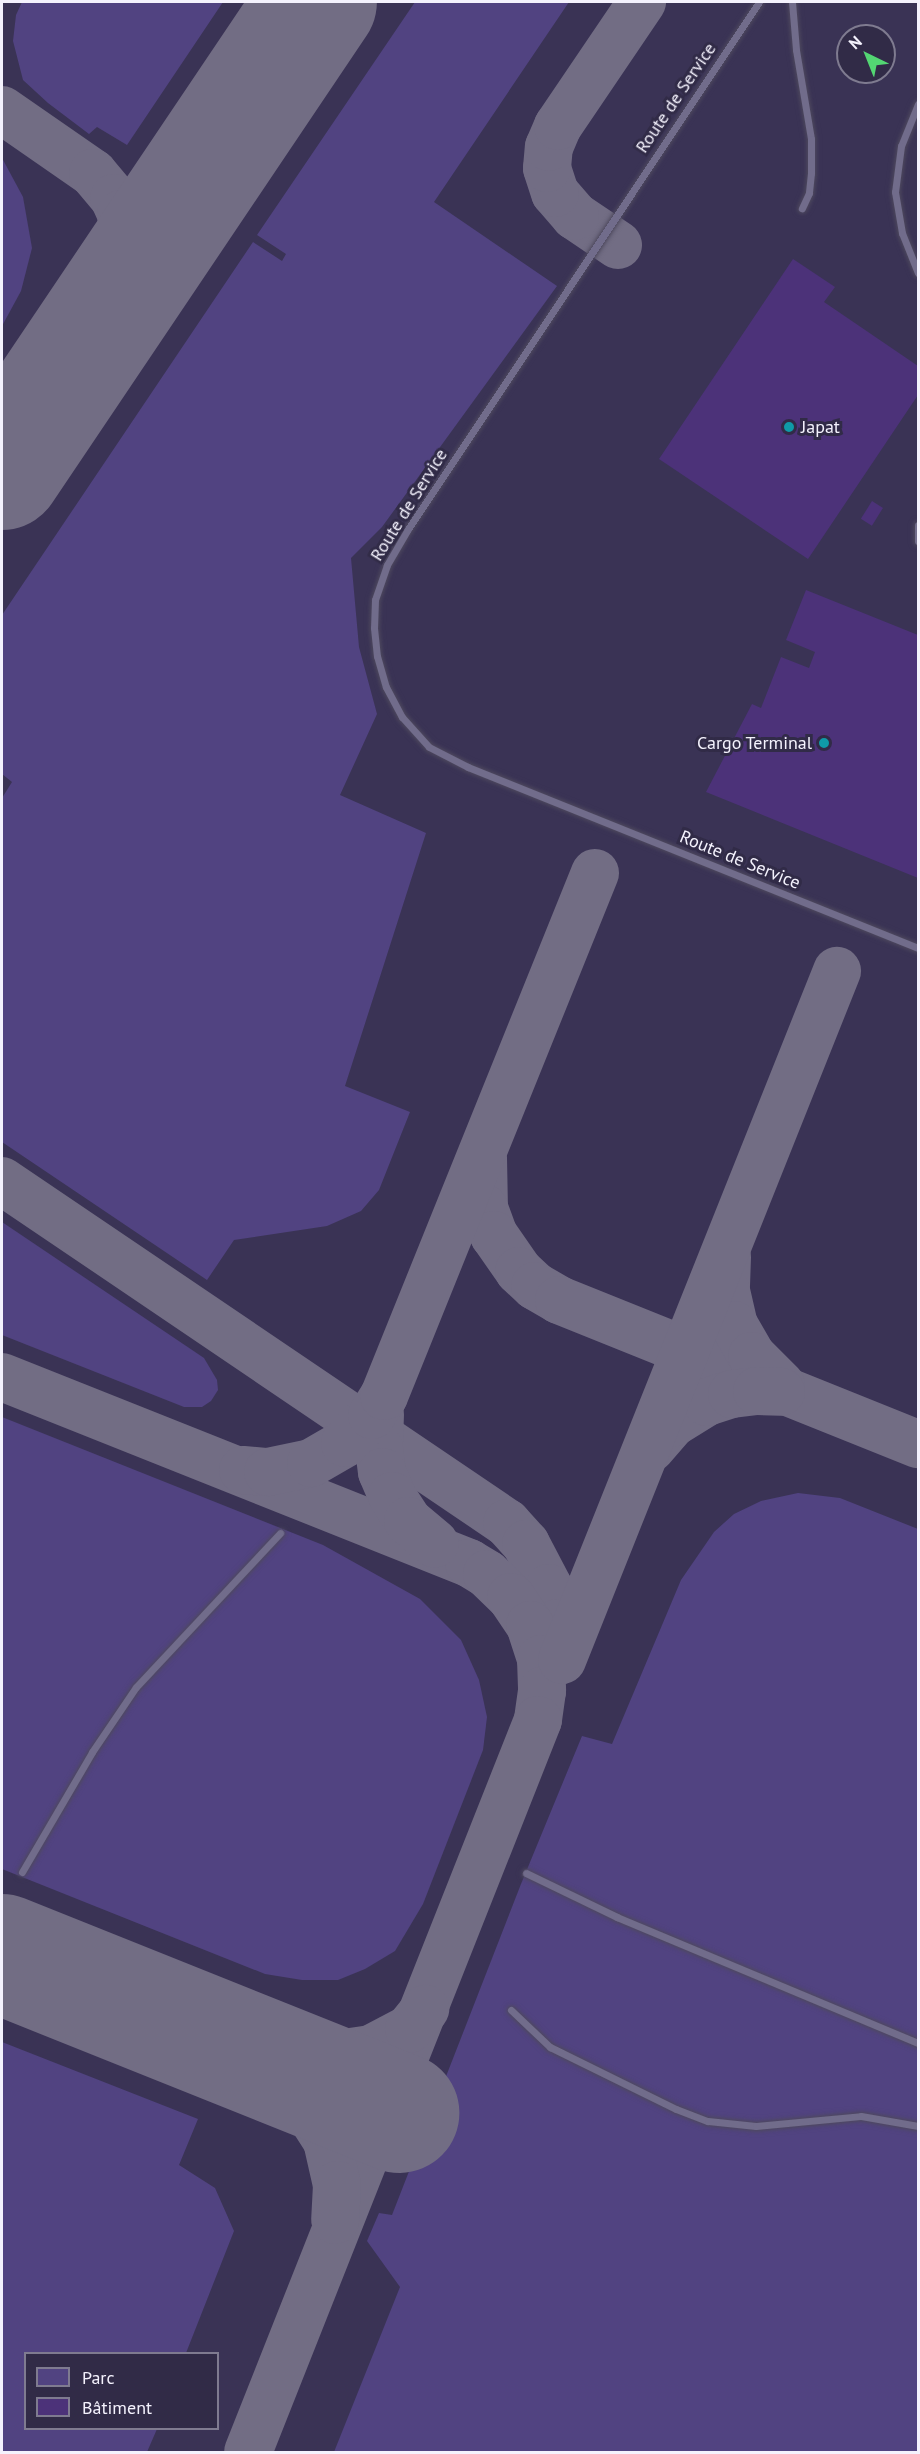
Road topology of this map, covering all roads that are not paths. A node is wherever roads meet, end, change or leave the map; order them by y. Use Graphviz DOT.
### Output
graph roads {
  1 [pos="759,2"];
  2 [pos="792,2"];
  3 [pos="918,104"];
  4 [pos="802,208"];
  5 [pos="918,273"];
  6 [pos="918,525"];
  7 [pos="918,542"];
  8 [pos="918,948"];
  9 [pos="280,1533"];
  10 [pos="22,1872"];
  11 [pos="526,1873"];
  12 [pos="511,2010"];
  13 [pos="918,2043"];
  14 [pos="918,2126"];
  1 -- 8 [label="lane, Route de Service"];
  2 -- 4 [label="lane"];
  3 -- 5 [label="lane"];
  6 -- 7 [label="lane"];
  9 -- 10 [label="lane"];
  11 -- 13 [label="lane"];
  12 -- 14 [label="lane"];
}
